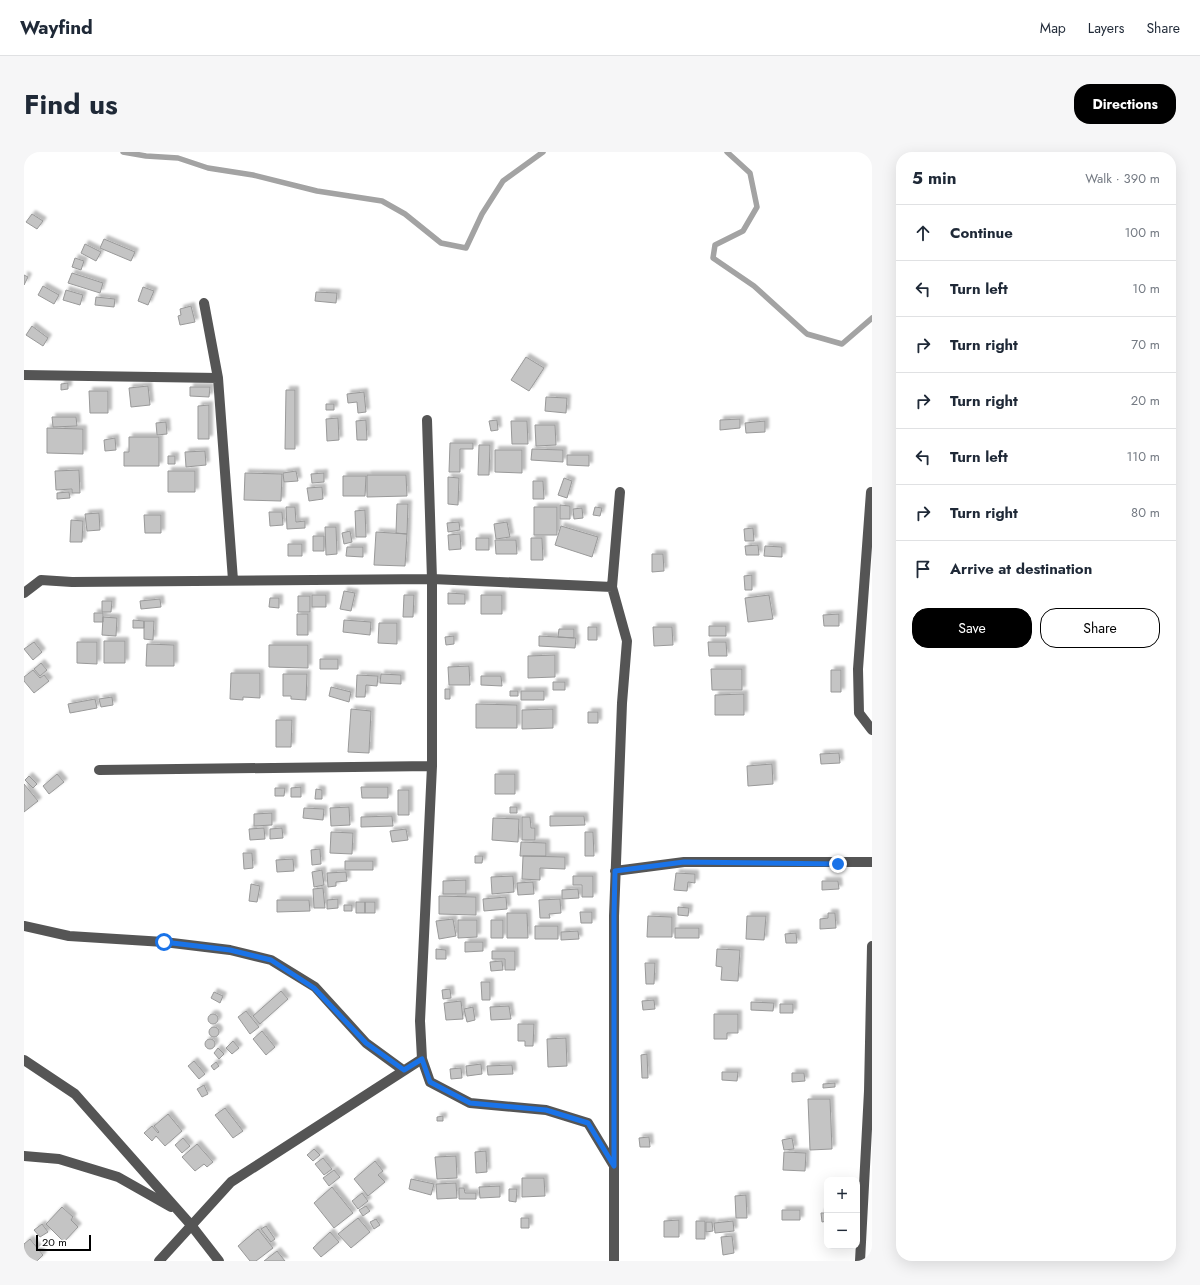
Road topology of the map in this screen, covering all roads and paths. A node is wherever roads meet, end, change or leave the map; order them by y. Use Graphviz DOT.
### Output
graph roads {
  1 [pos="204,303"];
  2 [pos="24,375"];
  3 [pos="218,378"];
  4 [pos="427,420"];
  5 [pos="620,492"];
  6 [pos="871,492"];
  7 [pos="432,579"];
  8 [pos="233,580"];
  9 [pos="612,588"];
  10 [pos="24,594"];
  11 [pos="861,627"];
  12 [pos="872,627"];
  13 [pos="872,730"];
  14 [pos="432,766"];
  15 [pos="99,770"];
  16 [pos="872,862"];
  17 [pos="615,871"];
  18 [pos="24,926"];
  19 [pos="872,946"];
  20 [pos="422,1059"];
  21 [pos="24,1060"];
  22 [pos="404,1070"];
  23 [pos="871,1091"];
  24 [pos="24,1156"];
  25 [pos="614,1166"];
  26 [pos="180,1212"];
  27 [pos="191,1225"];
  28 [pos="159,1261"];
  29 [pos="219,1261"];
  30 [pos="614,1261"];
  31 [pos="860,1261"];
  1 -- 3 [label="street"];
  2 -- 3 [label="street"];
  3 -- 8 [label="street"];
  4 -- 7 [label="street"];
  5 -- 9 [label="street"];
  6 -- 11 [label="street"];
  7 -- 8 [label="street"];
  7 -- 9 [label="street"];
  7 -- 14 [label="street"];
  8 -- 10 [label="street"];
  9 -- 17 [label="street"];
  11 -- 12 [label="street"];
  11 -- 13 [label="street"];
  14 -- 15 [label="street"];
  14 -- 20 [label="street"];
  16 -- 17 [label="street"];
  17 -- 25 [label="street"];
  18 -- 22 [label="street"];
  19 -- 23 [label="street"];
  20 -- 22 [label="street"];
  20 -- 25 [label="street"];
  21 -- 26 [label="street"];
  22 -- 27 [label="street"];
  23 -- 31 [label="street"];
  24 -- 26 [label="street"];
  25 -- 30 [label="street"];
  26 -- 27 [label="street"];
  27 -- 28 [label="street"];
  27 -- 29 [label="street"];
}
